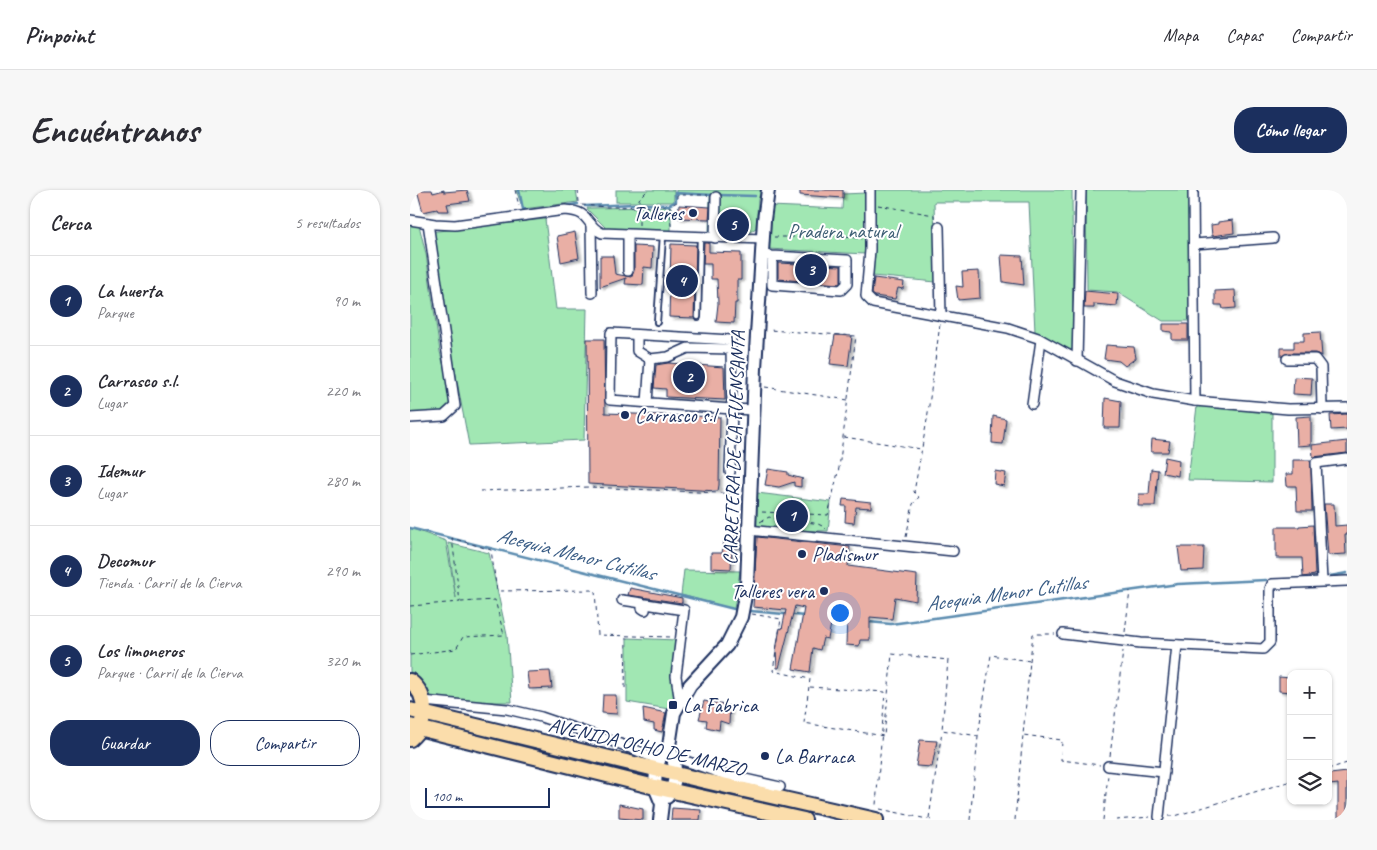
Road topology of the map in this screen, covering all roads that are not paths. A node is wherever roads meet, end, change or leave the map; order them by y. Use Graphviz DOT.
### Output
graph roads {
  1 [pos="768,190"];
  2 [pos="870,190"];
  3 [pos="1081,190"];
  4 [pos="1193,190"];
  5 [pos="711,196"];
  6 [pos="410,220"];
  7 [pos="428,223"];
  8 [pos="591,224"];
  9 [pos="940,228"];
  10 [pos="628,235"];
  11 [pos="668,236"];
  12 [pos="763,237"];
  13 [pos="700,238"];
  14 [pos="716,238"];
  15 [pos="1273,238"];
  16 [pos="1194,244"];
  17 [pos="767,256"];
  18 [pos="628,271"];
  19 [pos="592,293"];
  20 [pos="941,316"];
  21 [pos="698,317"];
  22 [pos="657,322"];
  23 [pos="638,335"];
  24 [pos="1041,340"];
  25 [pos="731,349"];
  26 [pos="650,359"];
  27 [pos="1286,359"];
  28 [pos="1077,361"];
  29 [pos="1194,401"];
  30 [pos="1032,404"];
  31 [pos="1347,408"];
  32 [pos="732,409"];
  33 [pos="1322,409"];
  34 [pos="754,410"];
  35 [pos="410,418"];
  36 [pos="1347,458"];
  37 [pos="730,472"];
  38 [pos="749,530"];
  39 [pos="953,551"];
  40 [pos="1322,581"];
  41 [pos="1347,581"];
  42 [pos="622,600"];
  43 [pos="1063,634"];
  44 [pos="1177,645"];
  45 [pos="410,681"];
  46 [pos="680,704"];
  47 [pos="424,707"];
  48 [pos="410,710"];
  49 [pos="413,731"];
  50 [pos="671,751"];
  51 [pos="658,765"];
  52 [pos="1109,767"];
  53 [pos="1164,772"];
  54 [pos="676,774"];
  55 [pos="780,786"];
  56 [pos="656,787"];
  57 [pos="672,791"];
  58 [pos="662,804"];
  59 [pos="1159,817"];
  60 [pos="660,820"];
  61 [pos="804,820"];
  62 [pos="876,820"];
  1 -- 12 [label="main road, CARRETERA DE LA FUENSANTA"];
  2 -- 20 [label="street"];
  3 -- 28 [label="street"];
  4 -- 16 [label="street"];
  5 -- 14 [label="street"];
  6 -- 7 [label="street"];
  7 -- 8 [label="street"];
  7 -- 35 [label="street"];
  8 -- 10 [label="street"];
  8 -- 19 [label="street"];
  9 -- 20 [label="street"];
  10 -- 11 [label="street"];
  10 -- 18 [label="street"];
  11 -- 13 [label="street"];
  11 -- 22 [label="lane"];
  12 -- 14 [label="street"];
  12 -- 17 [label="main road, CARRETERA DE LA FUENSANTA"];
  13 -- 14 [label="street"];
  13 -- 21 [label="lane"];
  15 -- 16 [label="street"];
  16 -- 29 [label="street"];
  17 -- 17 [label="street"];
  17 -- 34 [label="main road, CARRETERA DE LA FUENSANTA"];
  20 -- 24 [label="street"];
  23 -- 25 [label="street"];
  23 -- 26 [label="street"];
  23 -- 32 [label="street"];
  24 -- 28 [label="street"];
  24 -- 30 [label="street"];
  25 -- 26 [label="street"];
  25 -- 32 [label="street"];
  26 -- 32 [label="street"];
  27 -- 33 [label="street"];
  28 -- 29 [label="street"];
  29 -- 33 [label="street"];
  31 -- 33 [label="street"];
  32 -- 34 [label="street"];
  32 -- 37 [label="street"];
  34 -- 38 [label="main road, CARRETERA DE LA FUENSANTA"];
  36 -- 40 [label="street"];
  38 -- 39 [label="street"];
  38 -- 46 [label="main road, CARRETERA DE LA FUENSANTA"];
  40 -- 41 [label="street"];
  40 -- 44 [label="street"];
  42 -- 46 [label="street"];
  43 -- 44 [label="street"];
  44 -- 53 [label="street"];
  45 -- 47 [label="main road"];
  46 -- 50 [label="main road, CARRETERA DE LA FUENSANTA"];
  47 -- 48 [label="main road, AVENIDA OCHO DE MARZO"];
  47 -- 49 [label="main road"];
  47 -- 51 [label="main road, AVENIDA OCHO DE MARZO"];
  47 -- 51 [label="street"];
  49 -- 56 [label="main road, AVENIDA OCHO DE MARZO"];
  50 -- 51 [label="main road"];
  50 -- 54 [label="main road"];
  50 -- 55 [label="street"];
  51 -- 54 [label="main road, AVENIDA OCHO DE MARZO"];
  51 -- 56 [label="main road"];
  52 -- 53 [label="street"];
  53 -- 59 [label="street"];
  54 -- 57 [label="main road"];
  54 -- 62 [label="main road, AVENIDA OCHO DE MARZO"];
  56 -- 57 [label="main road, AVENIDA OCHO DE MARZO"];
  56 -- 58 [label="main road"];
  57 -- 58 [label="main road"];
  57 -- 61 [label="main road, AVENIDA OCHO DE MARZO"];
  58 -- 60 [label="main road"];
}
